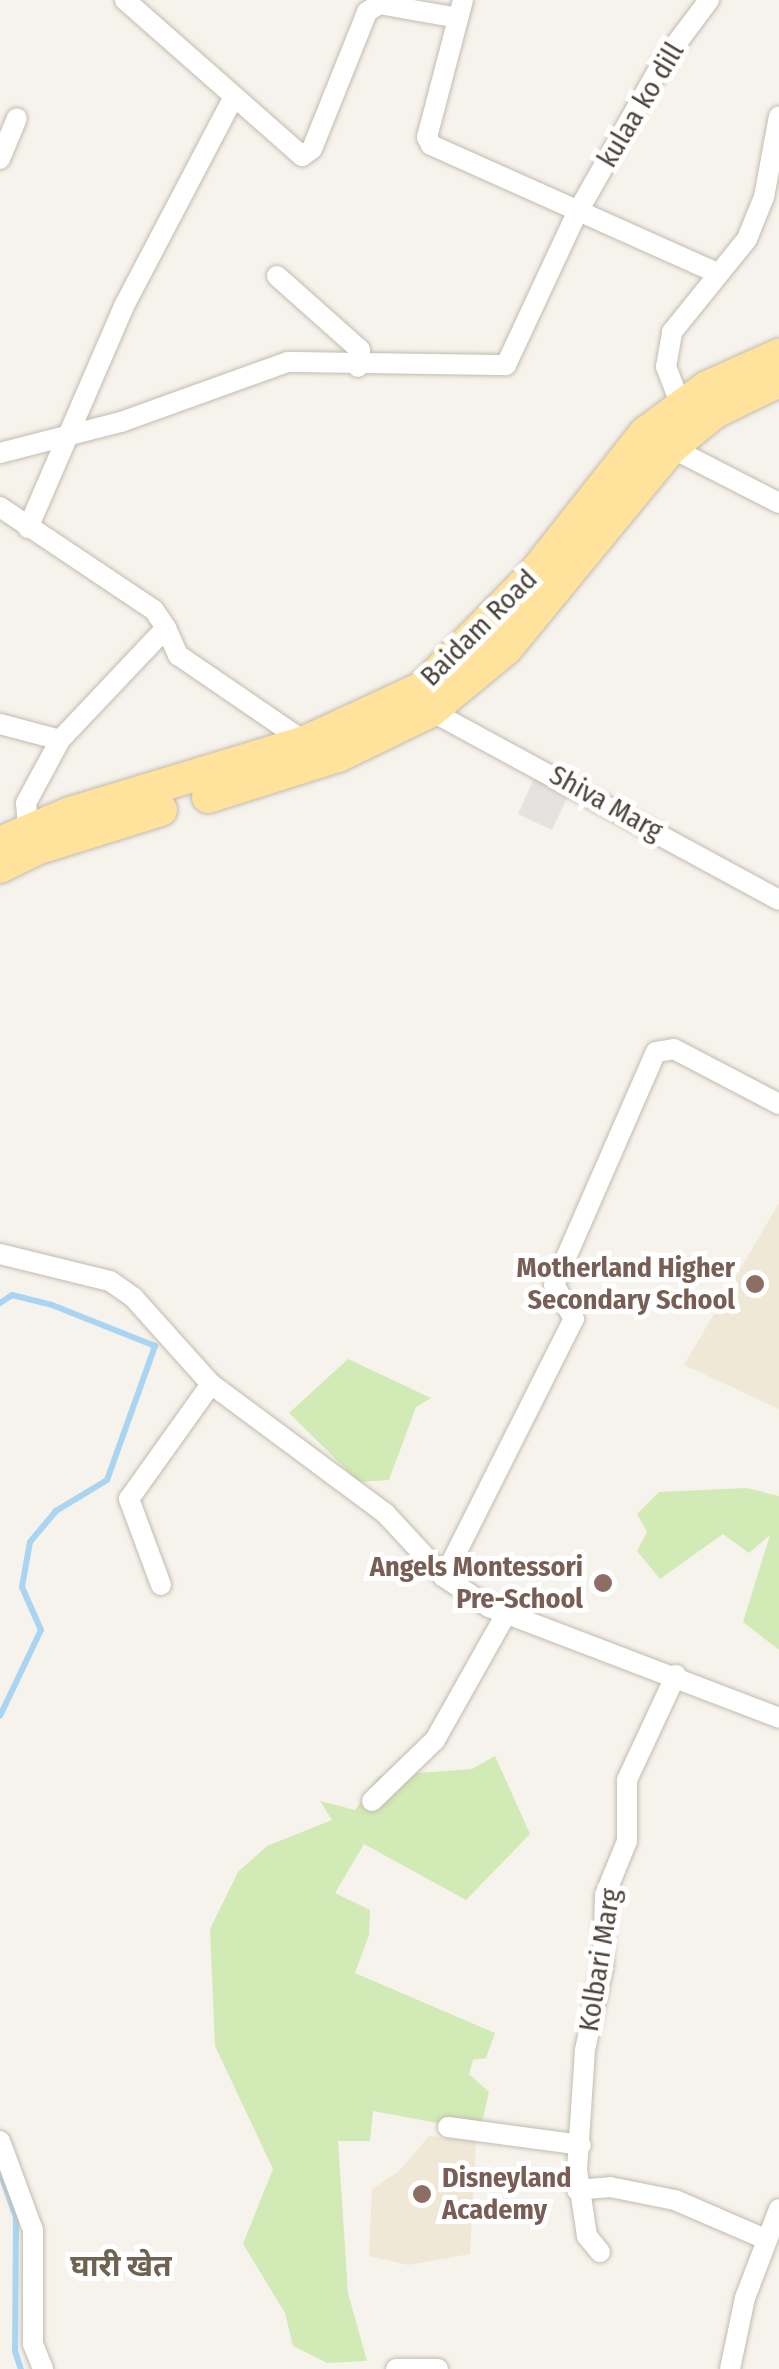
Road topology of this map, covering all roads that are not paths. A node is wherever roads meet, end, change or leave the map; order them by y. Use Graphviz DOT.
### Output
graph roads {
  1 [pos="124,0"];
  2 [pos="709,0"];
  3 [pos="460,9"];
  4 [pos="232,100"];
  5 [pos="779,116"];
  6 [pos="17,118"];
  7 [pos="0,160"];
  8 [pos="577,213"];
  9 [pos="716,273"];
  10 [pos="277,276"];
  11 [pos="779,354"];
  12 [pos="358,367"];
  13 [pos="779,381"];
  14 [pos="680,403"];
  15 [pos="70,433"];
  16 [pos="658,441"];
  17 [pos="0,453"];
  18 [pos="779,504"];
  19 [pos="0,508"];
  20 [pos="28,528"];
  21 [pos="166,628"];
  22 [pos="430,711"];
  23 [pos="0,724"];
  24 [pos="60,740"];
  25 [pos="305,742"];
  26 [pos="14,836"];
  27 [pos="0,868"];
  28 [pos="779,900"];
  29 [pos="779,1104"];
  30 [pos="0,1254"];
  31 [pos="211,1384"];
  32 [pos="444,1578"];
  33 [pos="161,1585"];
  34 [pos="505,1616"];
  35 [pos="676,1675"];
  36 [pos="779,1718"];
  37 [pos="372,1801"];
  38 [pos="448,2127"];
  39 [pos="0,2141"];
  40 [pos="581,2145"];
  41 [pos="577,2190"];
  42 [pos="779,2210"];
  43 [pos="765,2239"];
  44 [pos="600,2252"];
  45 [pos="43,2369"];
  46 [pos="396,2369"];
  47 [pos="438,2369"];
  48 [pos="730,2369"];
  1 -- 4 [label="street"];
  2 -- 8 [label="street, kulaa ko dill"];
  3 -- 4 [label="street"];
  3 -- 8 [label="street"];
  4 -- 15 [label="street"];
  5 -- 9 [label="street"];
  6 -- 7 [label="street"];
  8 -- 9 [label="street"];
  8 -- 12 [label="street, kulaa ko dill"];
  9 -- 14 [label="street"];
  10 -- 12 [label="street"];
  11 -- 14 [label="main road, Baidam Road"];
  12 -- 15 [label="street"];
  13 -- 16 [label="main road, Baidam Road"];
  14 -- 16 [label="main road, Baidam Road"];
  15 -- 17 [label="street"];
  15 -- 20 [label="street"];
  16 -- 18 [label="street"];
  16 -- 22 [label="main road, Baidam Road"];
  16 -- 25 [label="main road, Baidam Road"];
  19 -- 20 [label="street"];
  20 -- 21 [label="street"];
  21 -- 24 [label="street"];
  21 -- 25 [label="street"];
  22 -- 27 [label="main road, Baidam Road"];
  22 -- 28 [label="street, Shiva Marg"];
  23 -- 24 [label="street"];
  24 -- 26 [label="street"];
  25 -- 26 [label="main road, Baidam Road"];
  29 -- 32 [label="street"];
  30 -- 31 [label="street"];
  31 -- 32 [label="street"];
  31 -- 33 [label="street"];
  32 -- 34 [label="street"];
  34 -- 35 [label="street"];
  34 -- 37 [label="street"];
  35 -- 36 [label="street"];
  35 -- 40 [label="street, Kolbari Marg"];
  38 -- 40 [label="street"];
  39 -- 45 [label="street"];
  40 -- 41 [label="street, Kolbari Marg"];
  41 -- 43 [label="street"];
  41 -- 44 [label="street, Kolbari Marg"];
  42 -- 43 [label="street"];
  43 -- 48 [label="street"];
  46 -- 47 [label="street"];
}
